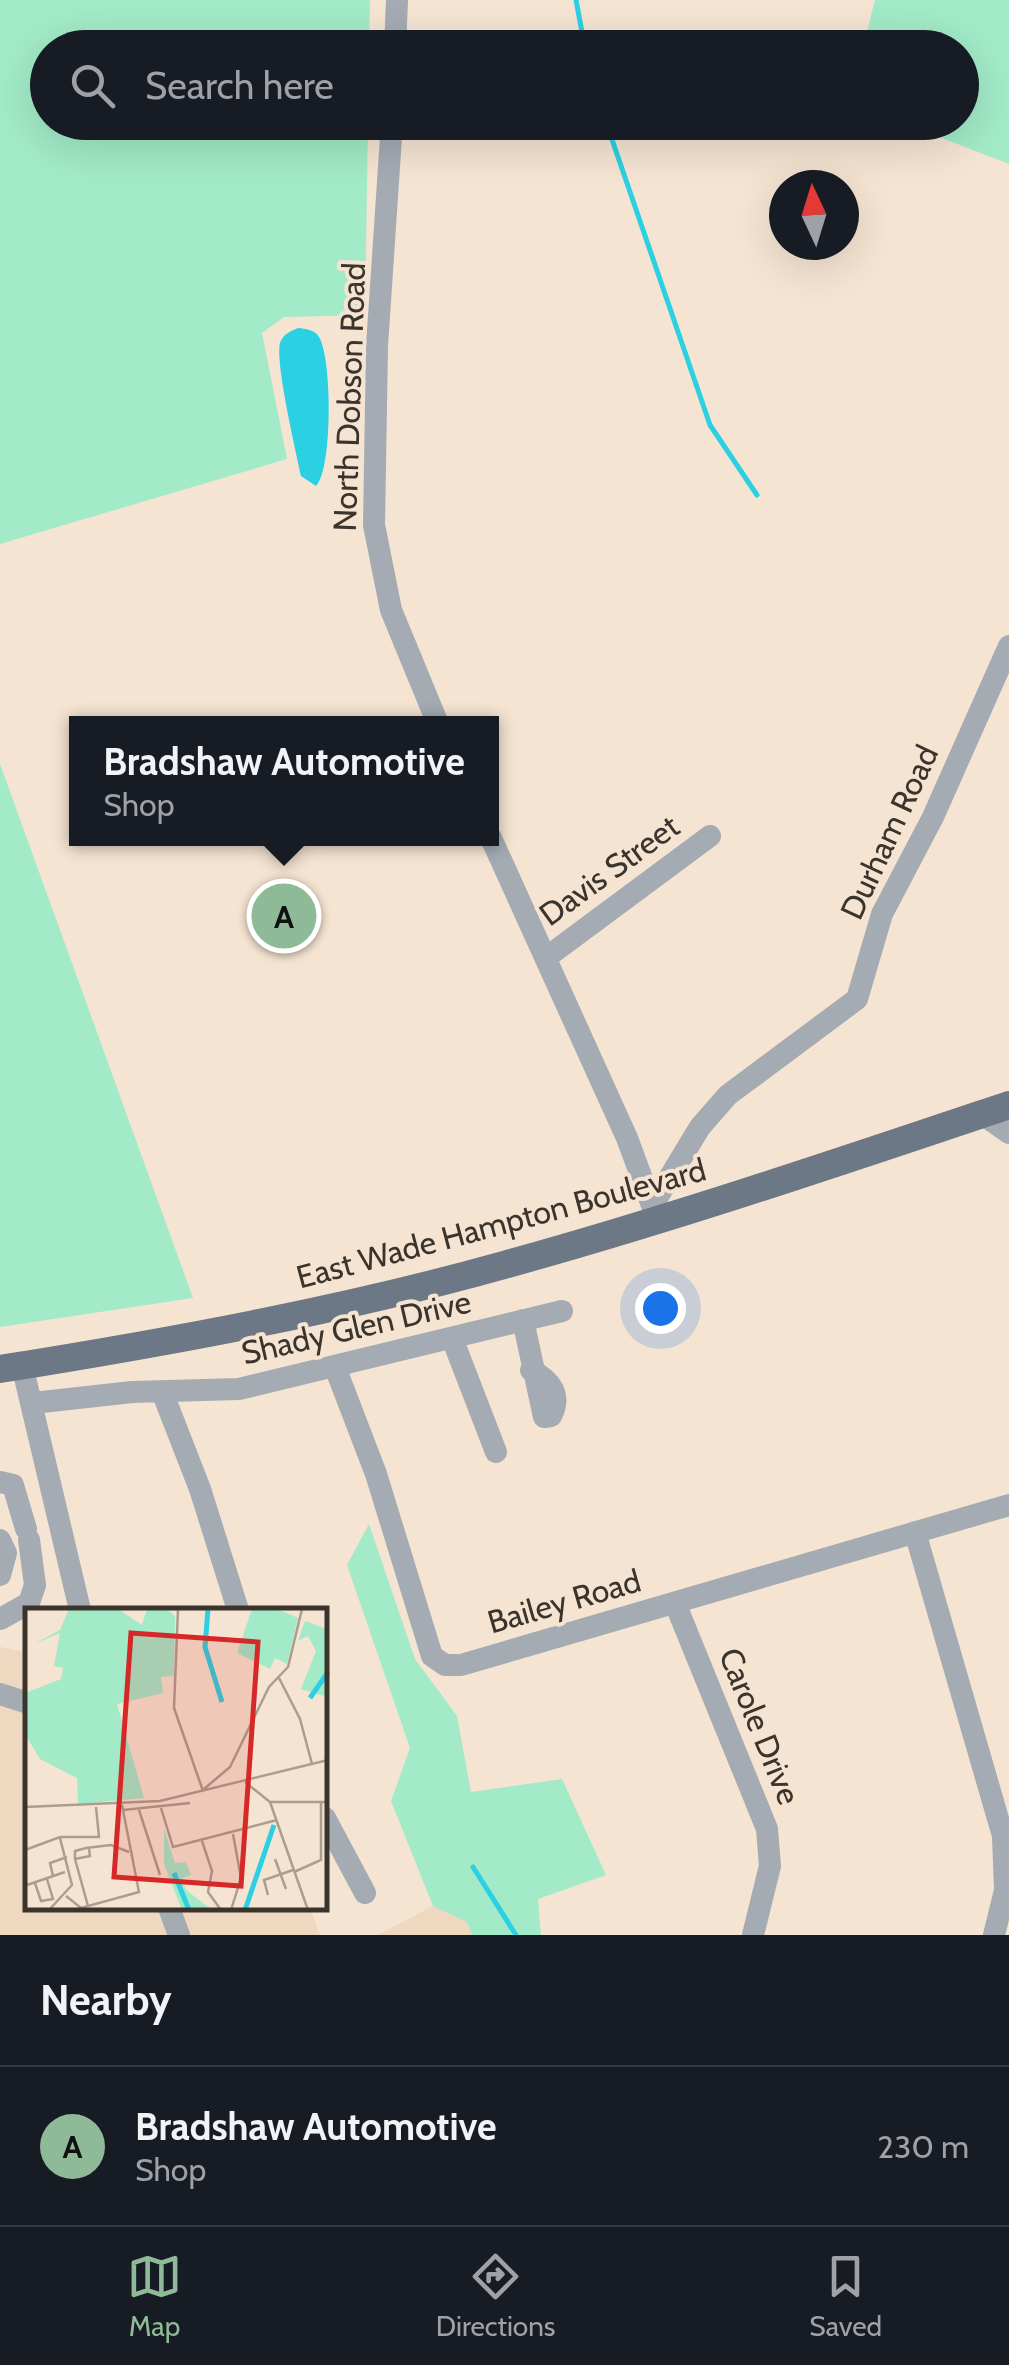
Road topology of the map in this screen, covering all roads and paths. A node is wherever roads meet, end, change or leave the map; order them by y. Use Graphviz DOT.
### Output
graph roads {
  1 [pos="397,0"];
  2 [pos="396,30"];
  3 [pos="391,140"];
  4 [pos="1009,646"];
  5 [pos="435,716"];
  6 [pos="710,836"];
  7 [pos="495,846"];
  8 [pos="546,957"];
  9 [pos="996,1109"];
  10 [pos="1009,1133"];
  11 [pos="654,1211"];
  12 [pos="562,1311"];
  13 [pos="523,1320"];
  14 [pos="452,1338"];
  15 [pos="11,1367"];
  16 [pos="336,1367"];
  17 [pos="532,1370"];
  18 [pos="163,1394"];
  19 [pos="33,1404"];
  20 [pos="496,1452"];
  21 [pos="52,1488"];
  22 [pos="9,1489"];
  23 [pos="1009,1505"];
  24 [pos="915,1532"];
  25 [pos="0,1540"];
  26 [pos="0,1575"];
  27 [pos="674,1603"];
  28 [pos="80,1608"];
  29 [pos="237,1608"];
  30 [pos="0,1620"];
  31 [pos="0,1694"];
  32 [pos="25,1702"];
  33 [pos="328,1824"];
  34 [pos="364,1893"];
  35 [pos="170,1910"];
  36 [pos="179,1935"];
  37 [pos="752,1935"];
  38 [pos="994,1935"];
  1 -- 2 [label="street"];
  3 -- 5 [label="street, North Dobson Road"];
  4 -- 11 [label="street, Durham Road"];
  6 -- 8 [label="street, Davis Street"];
  7 -- 8 [label="street"];
  8 -- 11 [label="street"];
  9 -- 10 [label="street"];
  9 -- 11 [label="main road, East Wade Hampton Boulevard"];
  11 -- 15 [label="main road, East Wade Hampton Boulevard"];
  12 -- 13 [label="street, Shady Glen Drive"];
  13 -- 14 [label="street, Shady Glen Drive"];
  13 -- 17 [label="street"];
  14 -- 16 [label="street, Shady Glen Drive"];
  14 -- 20 [label="street"];
  15 -- 19 [label="street"];
  16 -- 18 [label="street, Shady Glen Drive"];
  16 -- 27 [label="street, Bailey Road"];
  18 -- 19 [label="street, Shady Glen Drive"];
  18 -- 29 [label="street"];
  19 -- 21 [label="street"];
  21 -- 22 [label="street"];
  21 -- 28 [label="street"];
  22 -- 30 [label="street"];
  23 -- 24 [label="street, Bailey Road"];
  24 -- 27 [label="street, Bailey Road"];
  24 -- 38 [label="street"];
  25 -- 26 [label="street"];
  27 -- 37 [label="street, Carole Drive"];
  31 -- 32 [label="street"];
  33 -- 34 [label="street"];
  35 -- 36 [label="street"];
}
